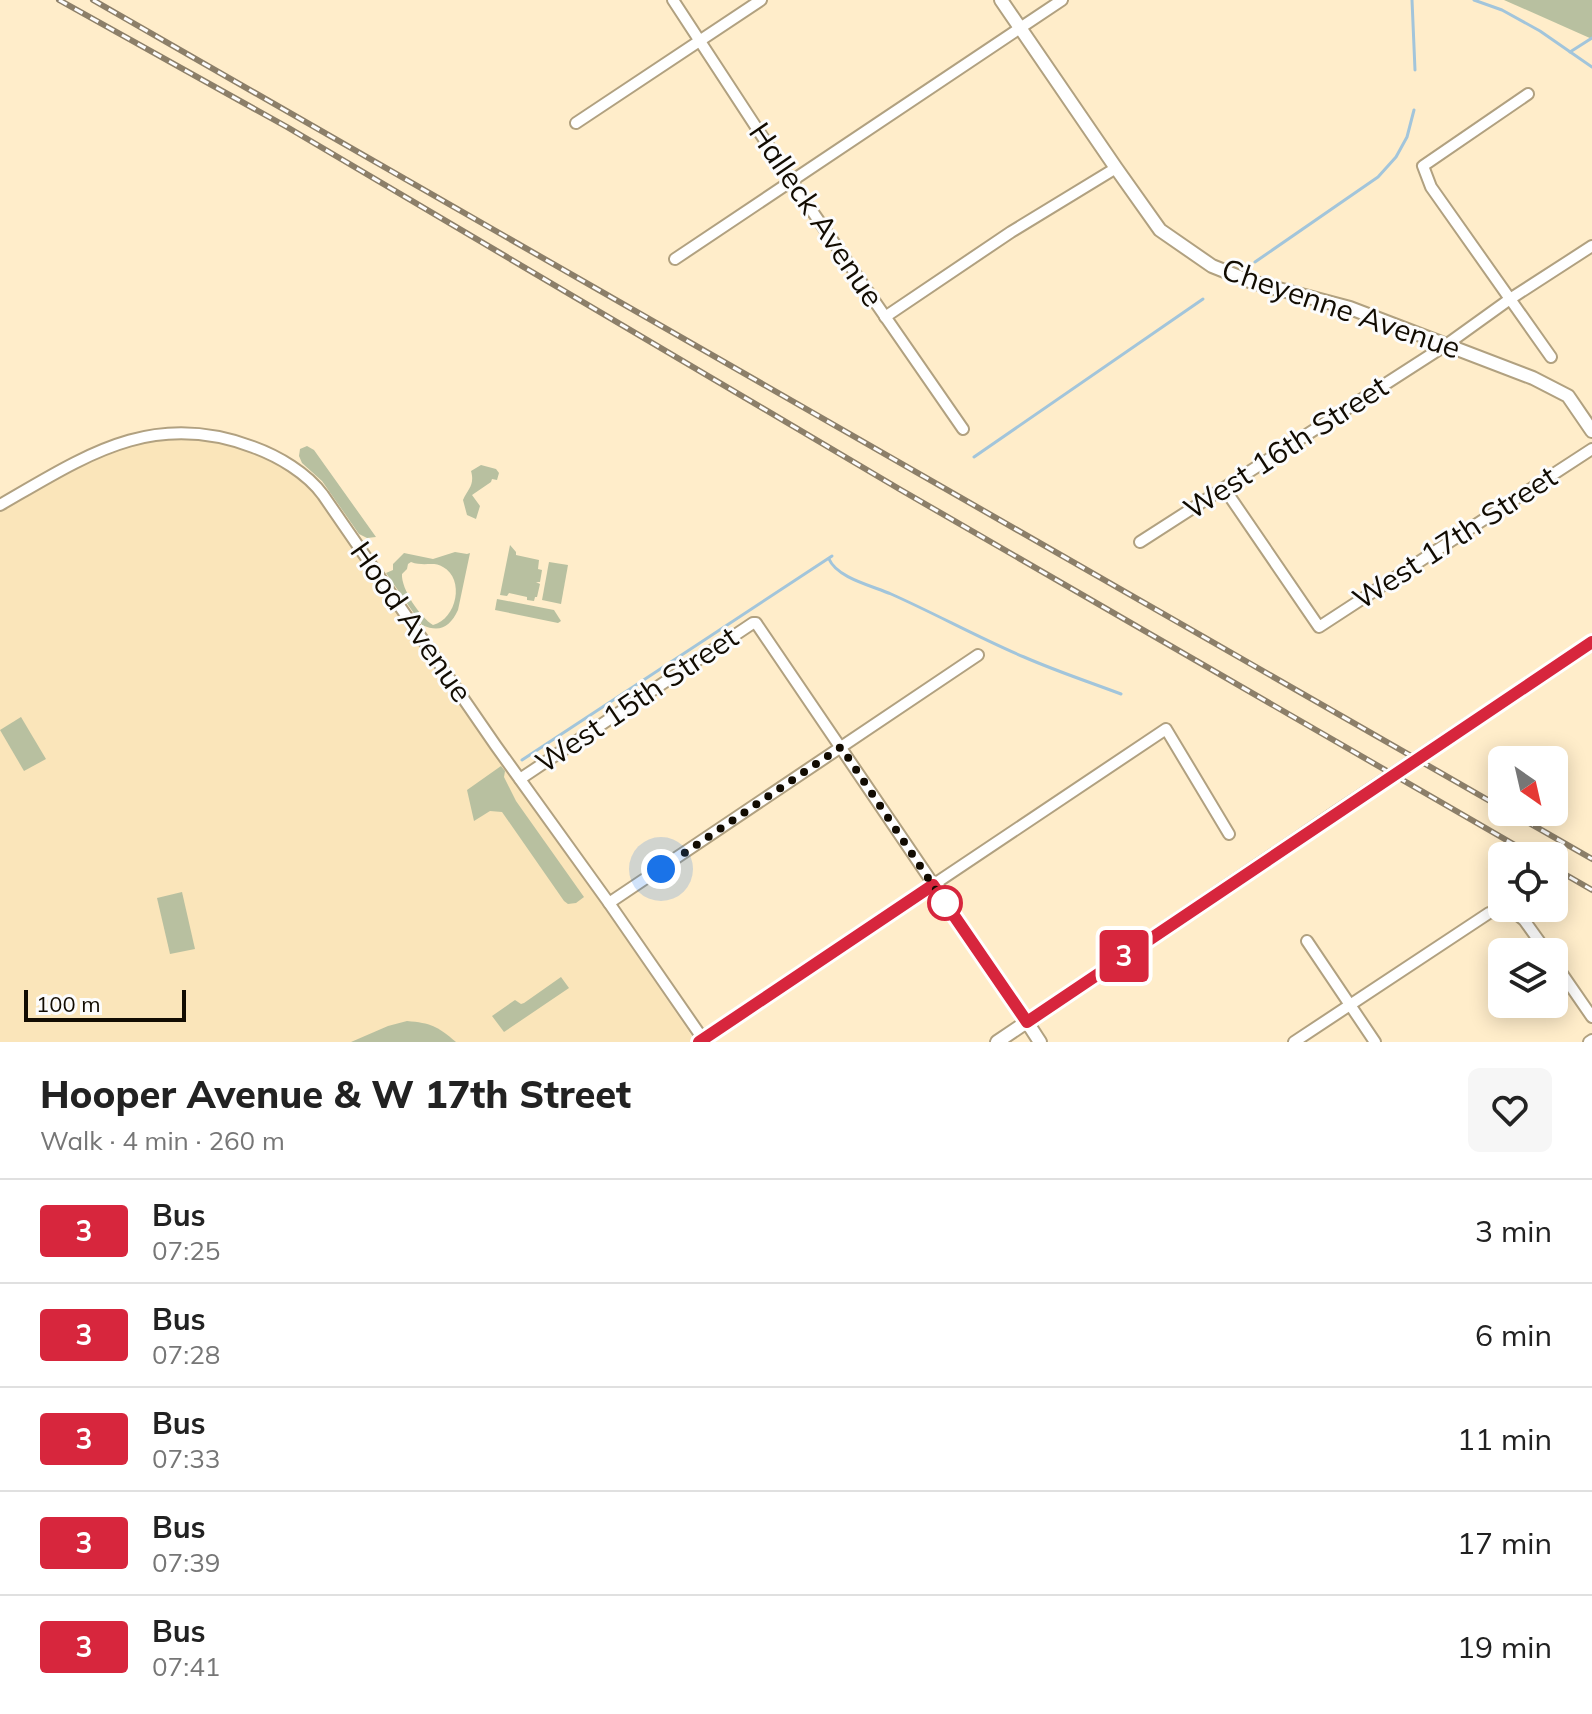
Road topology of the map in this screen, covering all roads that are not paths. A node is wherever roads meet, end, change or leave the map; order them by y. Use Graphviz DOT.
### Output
graph roads {
  1 [pos="673,0"];
  2 [pos="761,0"];
  3 [pos="1001,0"];
  4 [pos="1062,0"];
  5 [pos="1021,28"];
  6 [pos="700,40"];
  7 [pos="1528,94"];
  8 [pos="576,123"];
  9 [pos="1116,168"];
  10 [pos="792,182"];
  11 [pos="1592,246"];
  12 [pos="675,259"];
  13 [pos="1510,299"];
  14 [pos="885,317"];
  15 [pos="1446,345"];
  16 [pos="1551,357"];
  17 [pos="963,429"];
  18 [pos="1592,431"];
  19 [pos="1592,449"];
  20 [pos="1224,488"];
  21 [pos="0,505"];
  22 [pos="1140,542"];
  23 [pos="1592,642"];
  24 [pos="978,655"];
  25 [pos="841,747"];
  26 [pos="520,779"];
  27 [pos="1229,834"];
  28 [pos="933,885"];
  29 [pos="609,903"];
  30 [pos="1488,914"];
  31 [pos="1307,941"];
  32 [pos="1568,982"];
  33 [pos="1350,1004"];
  34 [pos="1592,1017"];
  35 [pos="1027,1022"];
  36 [pos="702,1041"];
  37 [pos="997,1042"];
  38 [pos="1040,1042"];
  39 [pos="1294,1042"];
  40 [pos="1375,1042"];
  1 -- 6 [label="street, Halleck Avenue"];
  2 -- 6 [label="street"];
  3 -- 5 [label="street, Cheyenne Avenue"];
  4 -- 5 [label="street"];
  5 -- 9 [label="street, Cheyenne Avenue"];
  5 -- 10 [label="street"];
  6 -- 8 [label="street"];
  6 -- 10 [label="street, Halleck Avenue"];
  7 -- 13 [label="street"];
  9 -- 14 [label="street"];
  9 -- 15 [label="street, Cheyenne Avenue"];
  10 -- 12 [label="street"];
  10 -- 14 [label="street, Halleck Avenue"];
  11 -- 13 [label="street, West 16th Street"];
  13 -- 15 [label="street, West 16th Street"];
  13 -- 16 [label="street"];
  14 -- 17 [label="street, Halleck Avenue"];
  15 -- 18 [label="street, Cheyenne Avenue"];
  15 -- 20 [label="street, West 16th Street"];
  19 -- 20 [label="street, West 17th Street"];
  20 -- 22 [label="street, West 16th Street"];
  21 -- 26 [label="street, Hood Avenue"];
  23 -- 35 [label="street, bridge"];
  24 -- 25 [label="street"];
  25 -- 26 [label="street, West 15th Street"];
  25 -- 28 [label="street"];
  25 -- 29 [label="street"];
  26 -- 29 [label="street, Hood Avenue"];
  27 -- 28 [label="street"];
  28 -- 35 [label="street"];
  28 -- 36 [label="street"];
  29 -- 36 [label="street, Hood Avenue"];
  30 -- 33 [label="street"];
  31 -- 33 [label="street"];
  32 -- 34 [label="street"];
  33 -- 39 [label="street"];
  33 -- 40 [label="street"];
  35 -- 37 [label="street"];
  35 -- 38 [label="street"];
}
